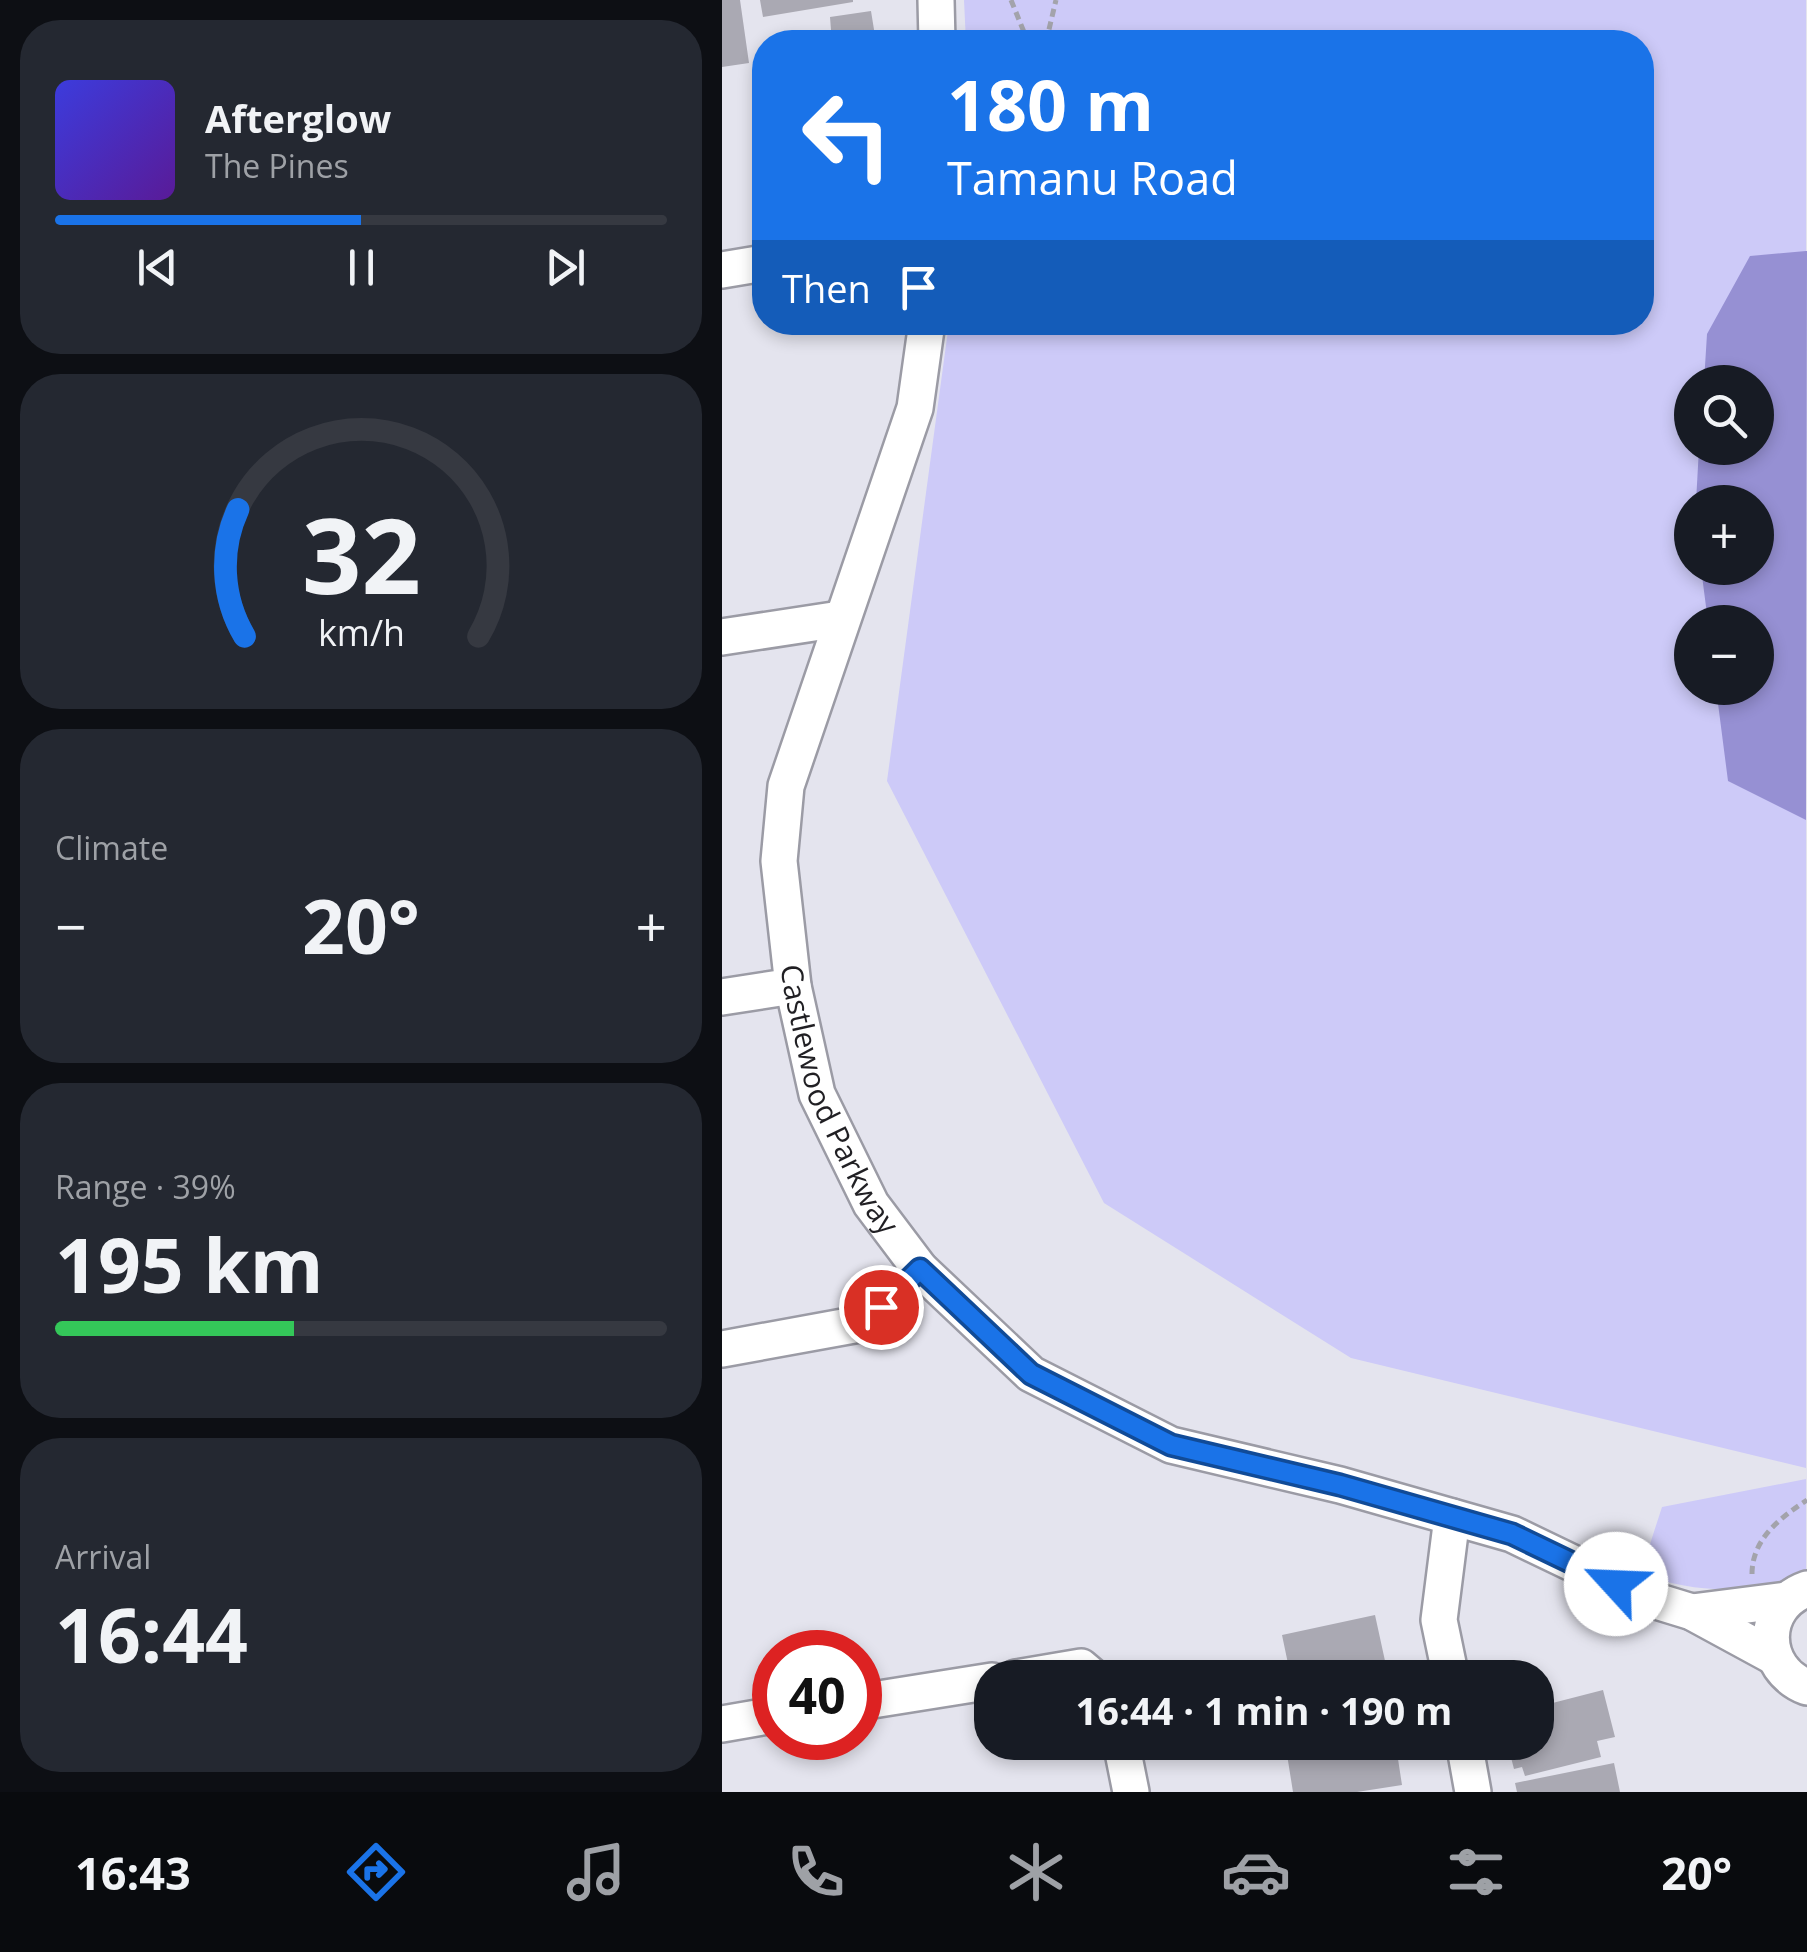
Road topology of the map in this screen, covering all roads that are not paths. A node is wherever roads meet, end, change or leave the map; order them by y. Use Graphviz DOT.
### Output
graph roads {
  1 [pos="936,0"];
  2 [pos="937,30"];
  3 [pos="752,266"];
  4 [pos="722,270"];
  5 [pos="925,335"];
  6 [pos="840,620"];
  7 [pos="722,637"];
  8 [pos="793,986"];
  9 [pos="722,997"];
  10 [pos="920,1269"];
  11 [pos="722,1350"];
  12 [pos="1452,1517"];
  13 [pos="1796,1595"];
  14 [pos="1692,1612"];
  15 [pos="1447,1660"];
  16 [pos="1790,1674"];
  17 [pos="974,1684"];
  18 [pos="882,1698"];
  19 [pos="1806,1716"];
  20 [pos="752,1719"];
  21 [pos="722,1724"];
  22 [pos="1125,1760"];
  23 [pos="1467,1760"];
  24 [pos="1131,1792"];
  25 [pos="1473,1792"];
  1 -- 2 [label="street"];
  3 -- 4 [label="street"];
  5 -- 6 [label="street, Castlewood Parkway"];
  6 -- 7 [label="street"];
  6 -- 8 [label="street, Castlewood Parkway"];
  8 -- 9 [label="street"];
  8 -- 10 [label="street, Castlewood Parkway"];
  10 -- 11 [label="street"];
  10 -- 12 [label="street, Castlewood Parkway"];
  12 -- 14 [label="street, Castlewood Parkway"];
  12 -- 15 [label="street"];
  13 -- 14 [label="street, Castlewood Parkway"];
  13 -- 16 [label="street"];
  14 -- 16 [label="street, Castlewood Parkway"];
  16 -- 19 [label="street"];
  17 -- 18 [label="street"];
  20 -- 21 [label="street"];
  22 -- 24 [label="street"];
  23 -- 25 [label="street"];
}
